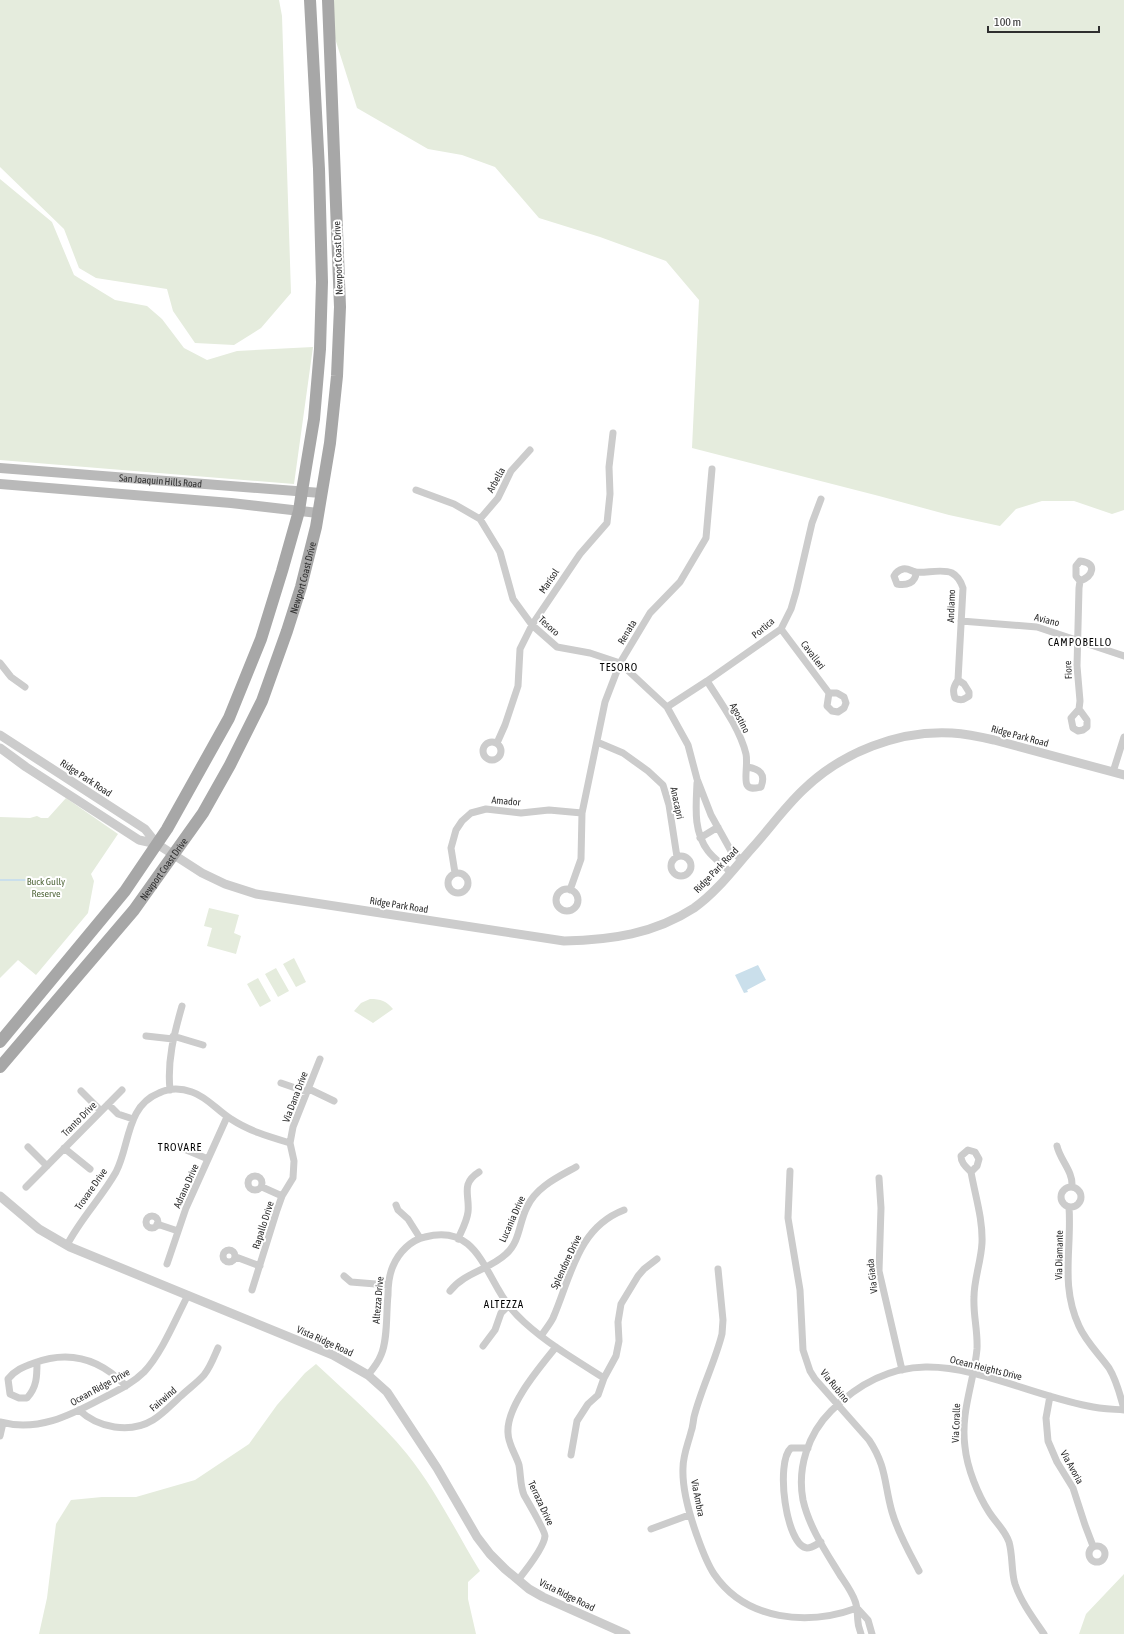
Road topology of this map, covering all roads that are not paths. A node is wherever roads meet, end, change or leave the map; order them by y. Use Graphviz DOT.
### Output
graph roads {
  1 [pos="310,0"];
  2 [pos="328,0"];
  3 [pos="613,433"];
  4 [pos="530,450"];
  5 [pos="0,468"];
  6 [pos="712,469"];
  7 [pos="0,484"];
  8 [pos="416,490"];
  9 [pos="302,491"];
  10 [pos="322,493"];
  11 [pos="821,500"];
  12 [pos="299,511"];
  13 [pos="318,513"];
  14 [pos="480,519"];
  15 [pos="916,572"];
  16 [pos="1080,581"];
  17 [pos="961,622"];
  18 [pos="532,625"];
  19 [pos="780,629"];
  20 [pos="1077,640"];
  21 [pos="1124,656"];
  22 [pos="0,663"];
  23 [pos="620,663"];
  24 [pos="958,680"];
  25 [pos="707,681"];
  26 [pos="25,687"];
  27 [pos="829,693"];
  28 [pos="666,707"];
  29 [pos="1079,709"];
  30 [pos="0,735"];
  31 [pos="1124,737"];
  32 [pos="597,742"];
  33 [pos="497,743"];
  34 [pos="0,748"];
  35 [pos="747,767"];
  36 [pos="1113,772"];
  37 [pos="1124,776"];
  38 [pos="698,779"];
  39 [pos="582,813"];
  40 [pos="718,827"];
  41 [pos="700,838"];
  42 [pos="157,844"];
  43 [pos="173,855"];
  44 [pos="677,857"];
  45 [pos="742,860"];
  46 [pos="456,873"];
  47 [pos="731,873"];
  48 [pos="570,890"];
  49 [pos="182,1006"];
  50 [pos="146,1036"];
  51 [pos="173,1038"];
  52 [pos="0,1042"];
  53 [pos="203,1045"];
  54 [pos="320,1059"];
  55 [pos="0,1067"];
  56 [pos="281,1084"];
  57 [pos="122,1090"];
  58 [pos="170,1090"];
  59 [pos="308,1090"];
  60 [pos="81,1091"];
  61 [pos="334,1101"];
  62 [pos="108,1104"];
  63 [pos="101,1112"];
  64 [pos="227,1116"];
  65 [pos="132,1119"];
  66 [pos="290,1143"];
  67 [pos="1056,1146"];
  68 [pos="28,1147"];
  69 [pos="64,1148"];
  70 [pos="184,1149"];
  71 [pos="208,1159"];
  72 [pos="47,1166"];
  73 [pos="576,1167"];
  74 [pos="90,1169"];
  75 [pos="479,1172"];
  76 [pos="790,1172"];
  77 [pos="971,1172"];
  78 [pos="879,1178"];
  79 [pos="1072,1186"];
  80 [pos="26,1187"];
  81 [pos="262,1187"];
  82 [pos="0,1196"];
  83 [pos="282,1196"];
  84 [pos="396,1204"];
  85 [pos="1069,1207"];
  86 [pos="624,1210"];
  87 [pos="157,1224"];
  88 [pos="178,1231"];
  89 [pos="420,1238"];
  90 [pos="458,1238"];
  91 [pos="67,1245"];
  92 [pos="236,1257"];
  93 [pos="657,1259"];
  94 [pos="167,1264"];
  95 [pos="260,1266"];
  96 [pos="486,1267"];
  97 [pos="718,1269"];
  98 [pos="344,1276"];
  99 [pos="388,1285"];
  100 [pos="252,1290"];
  101 [pos="450,1291"];
  102 [pos="188,1295"];
  103 [pos="509,1305"];
  104 [pos="541,1336"];
  105 [pos="483,1346"];
  106 [pos="556,1347"];
  107 [pos="218,1348"];
  108 [pos="37,1362"];
  109 [pos="902,1370"];
  110 [pos="974,1373"];
  111 [pos="368,1375"];
  112 [pos="604,1378"];
  113 [pos="126,1386"];
  114 [pos="1050,1396"];
  115 [pos="837,1405"];
  116 [pos="1124,1409"];
  117 [pos="79,1410"];
  118 [pos="2,1422"];
  119 [pos="0,1436"];
  120 [pos="808,1448"];
  121 [pos="570,1455"];
  122 [pos="689,1515"];
  123 [pos="651,1528"];
  124 [pos="821,1542"];
  125 [pos="1093,1546"];
  126 [pos="918,1571"];
  127 [pos="518,1580"];
  128 [pos="857,1608"];
  129 [pos="626,1634"];
  130 [pos="860,1634"];
  131 [pos="872,1634"];
  132 [pos="1044,1634"];
  1 -- 9 [label="main road, Newport Coast Drive"];
  2 -- 10 [label="main road, Newport Coast Drive"];
  3 -- 18 [label="street, Marisol"];
  4 -- 14 [label="street, Arbella"];
  5 -- 9 [label="main road, San Joaquin Hills Road"];
  6 -- 23 [label="street, Renata"];
  7 -- 12 [label="main road, San Joaquin Hills Road"];
  8 -- 14 [label="street, Tesoro"];
  9 -- 10 [label="main road, San Joaquin Hills Road"];
  9 -- 12 [label="main road, Newport Coast Drive"];
  10 -- 13 [label="main road, Newport Coast Drive"];
  11 -- 19 [label="street, Portica"];
  12 -- 13 [label="main road, San Joaquin Hills Road"];
  12 -- 42 [label="main road, Newport Coast Drive"];
  13 -- 43 [label="main road, Newport Coast Drive"];
  14 -- 18 [label="street, Tesoro"];
  15 -- 17 [label="street, Andiamo"];
  16 -- 20 [label="street, Fiore"];
  17 -- 20 [label="street, Aviano"];
  17 -- 24 [label="street, Andiamo"];
  18 -- 23 [label="street, Tesoro"];
  18 -- 33 [label="street, Marisol"];
  19 -- 25 [label="street, Portica"];
  19 -- 27 [label="street, Cavalleri"];
  20 -- 21 [label="street, Aviano"];
  20 -- 29 [label="street, Fiore"];
  22 -- 26 [label="street"];
  23 -- 28 [label="street, Tesoro"];
  23 -- 32 [label="street, Renata"];
  25 -- 28 [label="street, Portica"];
  25 -- 35 [label="street, Agostino"];
  28 -- 38 [label="street, Tesoro"];
  30 -- 42 [label="street, Ridge Park Road"];
  31 -- 36 [label="street"];
  32 -- 39 [label="street, Renata"];
  32 -- 44 [label="street, Anacapri"];
  34 -- 42 [label="street, Ridge Park Road"];
  36 -- 37 [label="street, Ridge Park Road"];
  36 -- 45 [label="street, Ridge Park Road"];
  38 -- 40 [label="street, Tesoro"];
  38 -- 41 [label="street, Tesoro"];
  39 -- 46 [label="street, Amador"];
  39 -- 48 [label="street, Renata"];
  40 -- 41 [label="street"];
  40 -- 45 [label="street, Tesoro"];
  41 -- 47 [label="street, Tesoro"];
  42 -- 43 [label="street, Ridge Park Road"];
  42 -- 52 [label="main road, Newport Coast Drive"];
  43 -- 47 [label="street, Ridge Park Road"];
  43 -- 55 [label="main road, Newport Coast Drive"];
  45 -- 47 [label="street, Ridge Park Road"];
  49 -- 51 [label="street"];
  50 -- 51 [label="street"];
  51 -- 53 [label="street"];
  51 -- 58 [label="street"];
  54 -- 59 [label="street, Via Dana Drive"];
  56 -- 59 [label="street"];
  57 -- 62 [label="street, Tranto Drive"];
  58 -- 64 [label="street"];
  58 -- 65 [label="street"];
  59 -- 61 [label="street"];
  59 -- 66 [label="street, Via Dana Drive"];
  60 -- 63 [label="street"];
  62 -- 63 [label="street, Tranto Drive"];
  62 -- 65 [label="street, Tranto Drive"];
  63 -- 69 [label="street, Tranto Drive"];
  64 -- 66 [label="street"];
  64 -- 71 [label="street, Adrano Drive"];
  65 -- 91 [label="street, Trovare Drive"];
  66 -- 83 [label="street, Rapallo Drive"];
  67 -- 79 [label="street"];
  68 -- 72 [label="street"];
  69 -- 72 [label="street, Tranto Drive"];
  69 -- 74 [label="street, Tranto Drive"];
  70 -- 71 [label="street"];
  71 -- 88 [label="street, Adrano Drive"];
  72 -- 80 [label="street, Tranto Drive"];
  73 -- 96 [label="street, Lucania Drive"];
  75 -- 90 [label="street"];
  76 -- 115 [label="street, Via Rubino"];
  77 -- 110 [label="street, Via Coralle"];
  78 -- 109 [label="street, Via Giada"];
  79 -- 85 [label="street, Via Diamante"];
  79 -- 85 [label="street"];
  81 -- 83 [label="street"];
  82 -- 91 [label="street, Vista Ridge Road"];
  83 -- 95 [label="street, Rapallo Drive"];
  84 -- 89 [label="street"];
  85 -- 116 [label="street, Via Diamante"];
  86 -- 104 [label="street, Splendore Drive"];
  87 -- 88 [label="street"];
  88 -- 94 [label="street, Adrano Drive"];
  89 -- 90 [label="street, Altezza Drive"];
  89 -- 99 [label="street, Altezza Drive"];
  90 -- 96 [label="street, Altezza Drive"];
  91 -- 102 [label="street, Vista Ridge Road"];
  92 -- 95 [label="street"];
  93 -- 112 [label="street"];
  95 -- 100 [label="street, Rapallo Drive"];
  96 -- 101 [label="street, Lucania Drive"];
  96 -- 103 [label="street, Altezza Drive"];
  97 -- 122 [label="street, Via Ambra"];
  98 -- 99 [label="street"];
  99 -- 111 [label="street, Altezza Drive"];
  102 -- 111 [label="street, Vista Ridge Road"];
  102 -- 113 [label="street, Ocean Ridge Drive"];
  103 -- 104 [label="street, Altezza Drive"];
  103 -- 105 [label="street"];
  104 -- 106 [label="street, Altezza Drive"];
  106 -- 112 [label="street, Altezza Drive"];
  106 -- 127 [label="street, Terraza Drive"];
  107 -- 117 [label="street, Fairwind"];
  108 -- 108 [label="street"];
  108 -- 113 [label="street"];
  109 -- 110 [label="street, Ocean Heights Drive"];
  109 -- 115 [label="street, Ocean Heights Drive"];
  110 -- 114 [label="street, Ocean Heights Drive"];
  110 -- 132 [label="street, Via Coralle"];
  111 -- 127 [label="street, Vista Ridge Road"];
  112 -- 121 [label="street"];
  113 -- 117 [label="street, Ocean Ridge Drive"];
  114 -- 116 [label="street, Ocean Heights Drive"];
  114 -- 125 [label="street, Via Avoria"];
  115 -- 120 [label="street, Ocean Heights Drive"];
  115 -- 126 [label="street, Via Rubino"];
  117 -- 118 [label="street, Ocean Ridge Drive"];
  118 -- 119 [label="street"];
  120 -- 124 [label="street, Ocean Heights Drive"];
  120 -- 124 [label="street"];
  122 -- 123 [label="street"];
  122 -- 128 [label="street, Via Ambra"];
  124 -- 128 [label="street, Ocean Heights Drive"];
  127 -- 129 [label="street, Vista Ridge Road"];
  128 -- 130 [label="street, Ocean Heights Drive"];
  128 -- 131 [label="street, Ocean Heights Drive"];
}
